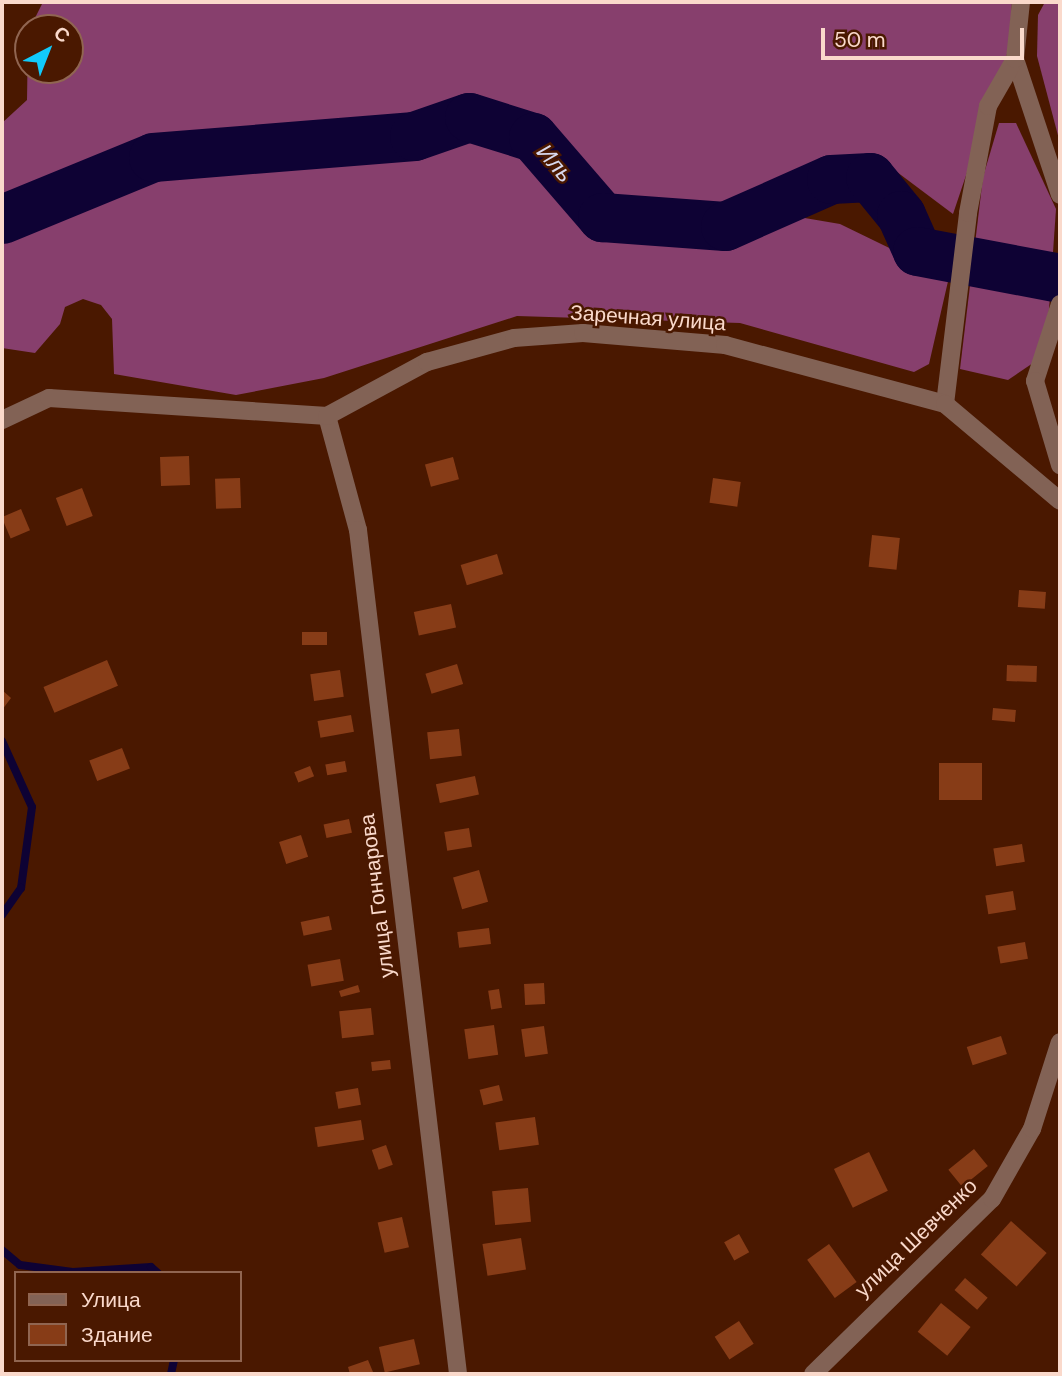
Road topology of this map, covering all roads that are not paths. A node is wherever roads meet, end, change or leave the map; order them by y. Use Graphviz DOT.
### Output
graph roads {
  1 [pos="1021,2"];
  2 [pos="1015,59"];
  3 [pos="1060,195"];
  4 [pos="1060,304"];
  5 [pos="945,404"];
  6 [pos="327,416"];
  7 [pos="2,420"];
  8 [pos="1060,465"];
  9 [pos="1060,501"];
  10 [pos="1060,1042"];
  11 [pos="458,1374"];
  12 [pos="813,1374"];
  1 -- 2 [label="street"];
  2 -- 3 [label="street"];
  2 -- 5 [label="street"];
  4 -- 8 [label="street"];
  5 -- 6 [label="street, Заречная улица"];
  5 -- 9 [label="street, Заречная улица"];
  6 -- 7 [label="street"];
  6 -- 11 [label="street, улица Гончарова"];
  10 -- 12 [label="street, улица Шевченко"];
}
